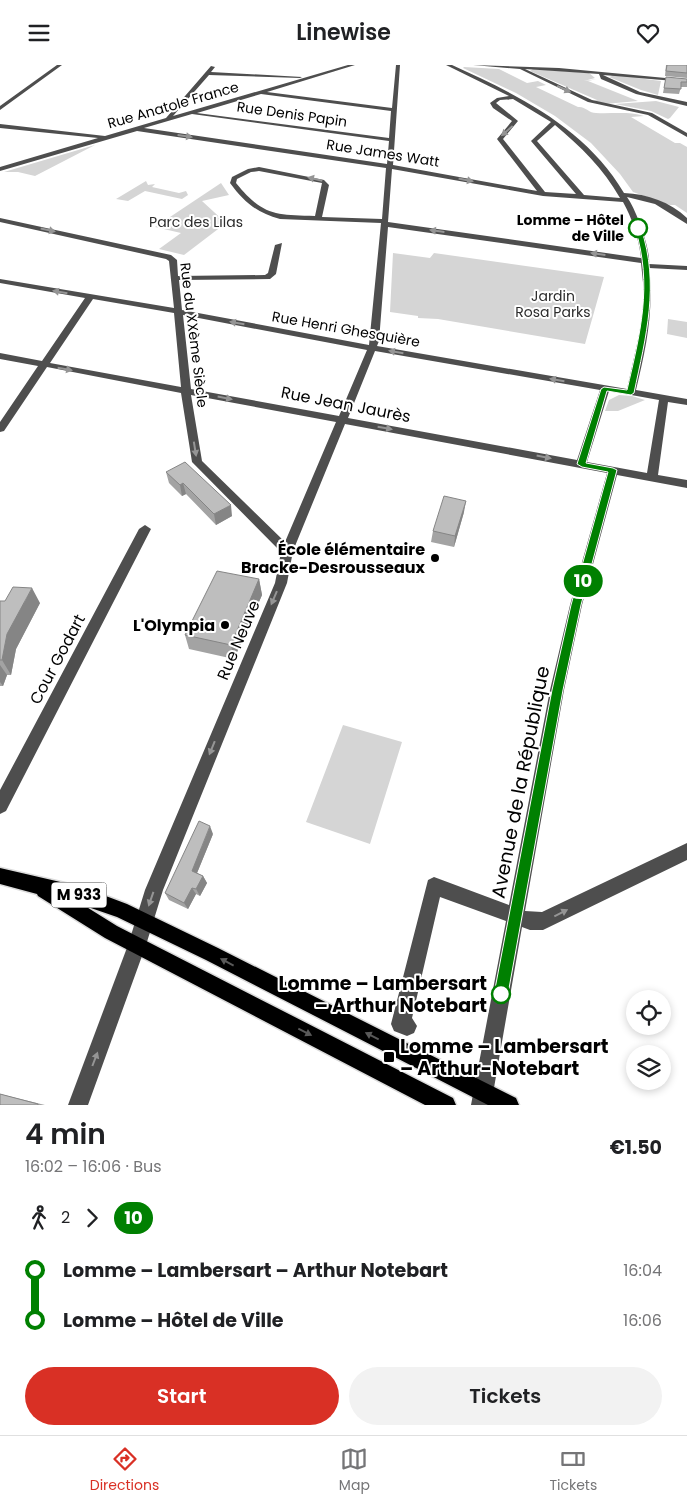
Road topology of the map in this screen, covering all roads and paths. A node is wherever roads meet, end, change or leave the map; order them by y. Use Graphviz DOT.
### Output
graph roads {
  1 [pos="60,65"];
  2 [pos="215,65"];
  3 [pos="352,65"];
  4 [pos="398,65"];
  5 [pos="443,65"];
  6 [pos="448,65"];
  7 [pos="475,65"];
  8 [pos="497,65"];
  9 [pos="530,66"];
  10 [pos="521,67"];
  11 [pos="207,73"];
  12 [pos="602,73"];
  13 [pos="310,77"];
  14 [pos="474,77"];
  15 [pos="687,81"];
  16 [pos="258,93"];
  17 [pos="514,97"];
  18 [pos="687,104"];
  19 [pos="0,108"];
  20 [pos="393,110"];
  21 [pos="189,113"];
  22 [pos="168,119"];
  23 [pos="555,122"];
  24 [pos="0,126"];
  25 [pos="136,129"];
  26 [pos="687,135"];
  27 [pos="105,138"];
  28 [pos="391,140"];
  29 [pos="389,166"];
  30 [pos="0,169"];
  31 [pos="543,194"];
  32 [pos="582,197"];
  33 [pos="625,197"];
  34 [pos="318,219"];
  35 [pos="0,220"];
  36 [pos="687,221"];
  37 [pos="385,223"];
  38 [pos="278,245"];
  39 [pos="646,264"];
  40 [pos="687,269"];
  41 [pos="175,278"];
  42 [pos="0,281"];
  43 [pos="90,296"];
  44 [pos="178,312"];
  45 [pos="373,348"];
  46 [pos="0,356"];
  47 [pos="44,365"];
  48 [pos="604,389"];
  49 [pos="186,391"];
  50 [pos="631,393"];
  51 [pos="664,398"];
  52 [pos="687,402"];
  53 [pos="343,420"];
  54 [pos="0,429"];
  55 [pos="582,464"];
  56 [pos="613,470"];
  57 [pos="652,478"];
  58 [pos="687,484"];
  59 [pos="145,529"];
  60 [pos="287,551"];
  61 [pos="0,807"];
  62 [pos="687,851"];
  63 [pos="0,875"];
  64 [pos="36,885"];
  65 [pos="515,915"];
  66 [pos="144,921"];
  67 [pos="137,945"];
  68 [pos="407,1026"];
  69 [pos="482,1099"];
  70 [pos="78,1105"];
  71 [pos="446,1105"];
  72 [pos="509,1105"];
  1 -- 19 [label="street"];
  2 -- 11 [label="street"];
  3 -- 13 [label="street, Rue Anatole France"];
  4 -- 20 [label="street, Rue Neuve"];
  5 -- 14 [label="street"];
  6 -- 14 [label="street"];
  7 -- 10 [label="street"];
  8 -- 10 [label="street"];
  9 -- 10 [label="street"];
  9 -- 12 [label="street"];
  10 -- 26 [label="street, one-way"];
  11 -- 13 [label="street"];
  11 -- 22 [label="street"];
  12 -- 15 [label="street"];
  12 -- 18 [label="street"];
  13 -- 16 [label="street, Rue Anatole France"];
  14 -- 17 [label="street"];
  16 -- 20 [label="street"];
  16 -- 21 [label="street, Rue Anatole France"];
  17 -- 23 [label="street"];
  17 -- 31 [label="street, one-way"];
  20 -- 28 [label="street, Rue Neuve"];
  21 -- 22 [label="street, Rue Anatole France"];
  21 -- 28 [label="street, Rue Denis Papin"];
  22 -- 25 [label="street, Rue Anatole France"];
  23 -- 32 [label="street"];
  23 -- 33 [label="street"];
  24 -- 27 [label="street"];
  25 -- 27 [label="street, Rue Anatole France"];
  25 -- 29 [label="street, Rue James Watt, one-way"];
  27 -- 30 [label="street, Rue Anatole France"];
  28 -- 29 [label="street, Rue Neuve"];
  29 -- 31 [label="street, Rue James Watt, one-way"];
  29 -- 37 [label="street, Rue Neuve"];
  31 -- 32 [label="street, Rue James Watt"];
  32 -- 33 [label="street, Rue James Watt"];
  33 -- 36 [label="street, Rue James Watt"];
  33 -- 39 [label="street"];
  34 -- 34 [label="street, one-way"];
  34 -- 37 [label="street"];
  35 -- 41 [label="street, Rue du XXème Siècle, one-way"];
  39 -- 37 [label="street, one-way"];
  37 -- 45 [label="street, Rue Neuve"];
  38 -- 41 [label="street"];
  39 -- 40 [label="street"];
  39 -- 50 [label="street"];
  41 -- 44 [label="street, Rue du XXème Siècle"];
  43 -- 42 [label="street, Rue Henri Ghesquière, one-way"];
  43 -- 44 [label="street, Rue Henri Ghesquière"];
  43 -- 47 [label="street"];
  45 -- 44 [label="street, Rue Henri Ghesquière, one-way"];
  44 -- 49 [label="street, Rue du XXème Siècle"];
  48 -- 45 [label="street, Rue Henri Ghesquière, one-way"];
  45 -- 53 [label="street, Rue Neuve"];
  46 -- 47 [label="street, Rue Jean Jaurès"];
  47 -- 49 [label="street, Rue Jean Jaurès, one-way"];
  47 -- 54 [label="street"];
  48 -- 50 [label="street, Rue Henri Ghesquière"];
  48 -- 55 [label="street"];
  49 -- 53 [label="street, Rue Jean Jaurès, one-way"];
  49 -- 60 [label="street, Rue du XXème Siècle, one-way"];
  50 -- 51 [label="street, Rue Henri Ghesquière"];
  51 -- 52 [label="street, Rue Henri Ghesquière"];
  51 -- 57 [label="street"];
  53 -- 55 [label="street, Rue Jean Jaurès, one-way"];
  53 -- 60 [label="street, Rue Neuve"];
  55 -- 56 [label="street, Rue Jean Jaurès"];
  56 -- 57 [label="street, Rue Jean Jaurès"];
  56 -- 65 [label="street, Avenue de la République"];
  57 -- 58 [label="street, Rue Jean Jaurès"];
  59 -- 61 [label="street, Cour Godart"];
  60 -- 66 [label="street, Rue Neuve, one-way"];
  65 -- 62 [label="street, one-way"];
  63 -- 64 [label="main road, M 933"];
  64 -- 66 [label="main road, M 933"];
  64 -- 67 [label="main road, M 933"];
  65 -- 68 [label="street"];
  65 -- 69 [label="street, Avenue de la République"];
  66 -- 67 [label="street, Rue Neuve"];
  69 -- 66 [label="main road, M 933, one-way"];
  70 -- 67 [label="street, Rue Neuve, one-way"];
  67 -- 71 [label="main road, M 933, one-way"];
  69 -- 72 [label="main road, M 933"];
}
